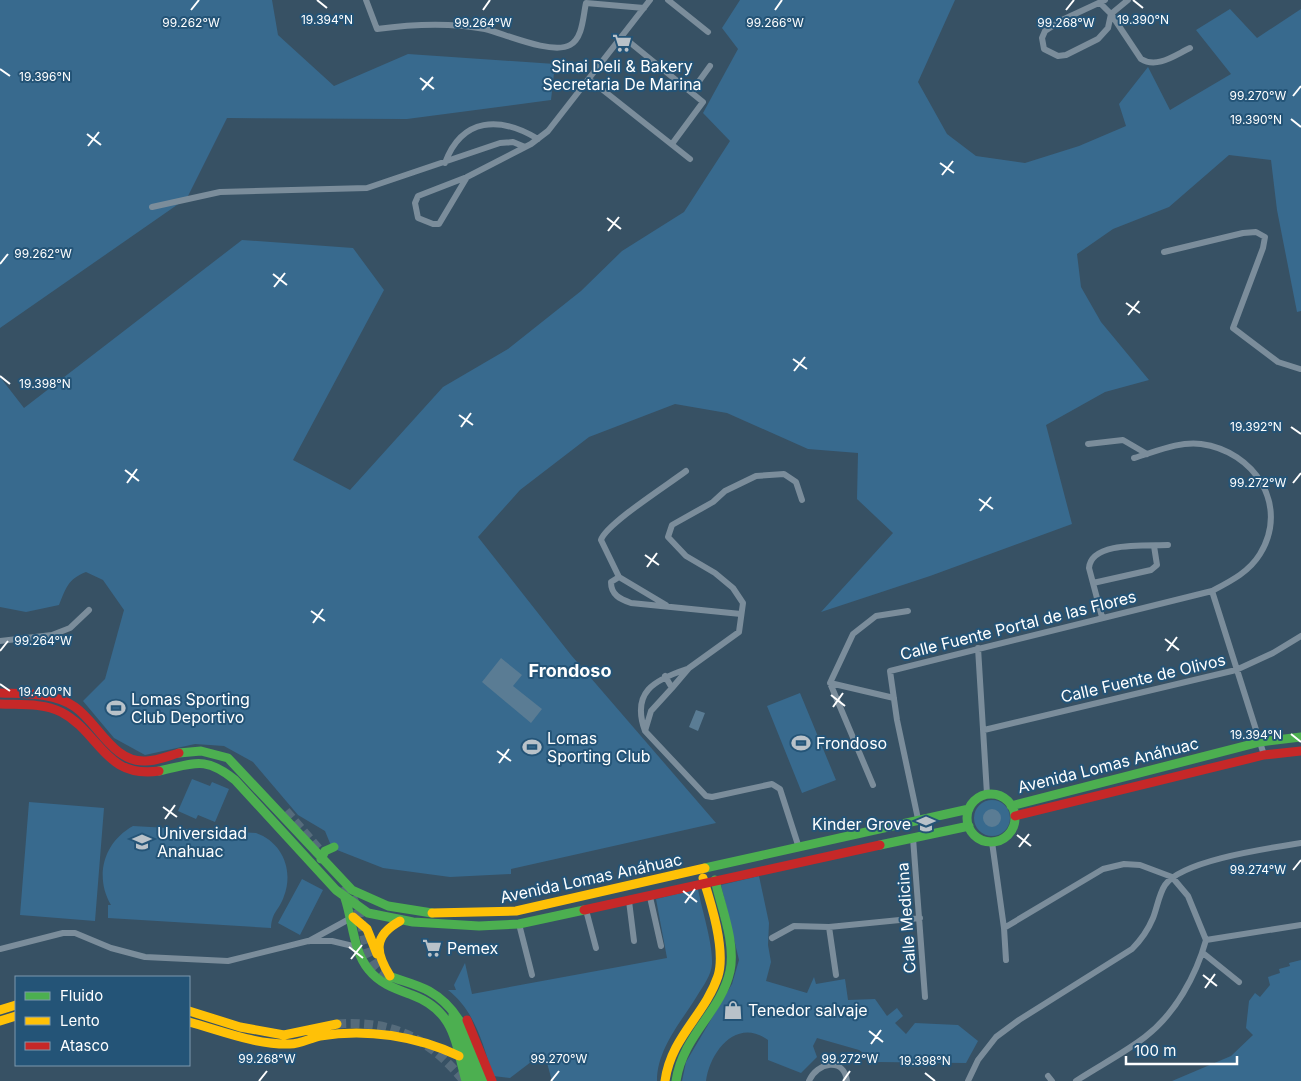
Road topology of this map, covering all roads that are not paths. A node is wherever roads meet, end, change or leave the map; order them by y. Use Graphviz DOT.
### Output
graph roads {
  1 [pos="366,0"];
  2 [pos="650,0"];
  3 [pos="668,0"];
  4 [pos="1128,0"];
  5 [pos="1102,2"];
  6 [pos="644,8"];
  7 [pos="1111,14"];
  8 [pos="708,32"];
  9 [pos="622,36"];
  10 [pos="1190,48"];
  11 [pos="710,66"];
  12 [pos="589,79"];
  13 [pos="692,91"];
  14 [pos="538,139"];
  15 [pos="672,144"];
  16 [pos="525,147"];
  17 [pos="690,159"];
  18 [pos="445,163"];
  19 [pos="467,177"];
  20 [pos="152,207"];
  21 [pos="1164,252"];
  22 [pos="1301,369"];
  23 [pos="1088,444"];
  24 [pos="1147,454"];
  25 [pos="1134,458"];
  26 [pos="686,471"];
  27 [pos="802,500"];
  28 [pos="1168,545"];
  29 [pos="1154,546"];
  30 [pos="620,578"];
  31 [pos="1093,583"];
  32 [pos="1212,591"];
  33 [pos="666,605"];
  34 [pos="89,610"];
  35 [pos="908,611"];
  36 [pos="741,614"];
  37 [pos="1102,617"];
  38 [pos="1301,636"];
  39 [pos="0,641"];
  40 [pos="978,648"];
  41 [pos="689,668"];
  42 [pos="1236,670"];
  43 [pos="664,676"];
  44 [pos="830,683"];
  45 [pos="672,688"];
  46 [pos="0,693"];
  47 [pos="894,698"];
  48 [pos="0,704"];
  49 [pos="640,706"];
  50 [pos="651,711"];
  51 [pos="984,730"];
  52 [pos="645,731"];
  53 [pos="1299,736"];
  54 [pos="1260,742"];
  55 [pos="1301,750"];
  56 [pos="1264,755"];
  57 [pos="228,758"];
  58 [pos="873,784"];
  59 [pos="987,794"];
  60 [pos="1012,806"];
  61 [pos="969,809"];
  62 [pos="286,811"];
  63 [pos="1015,816"];
  64 [pos="918,819"];
  65 [pos="969,826"];
  66 [pos="913,838"];
  67 [pos="992,842"];
  68 [pos="1301,842"];
  69 [pos="334,846"];
  70 [pos="799,848"];
  71 [pos="321,859"];
  72 [pos="725,865"];
  73 [pos="1172,877"];
  74 [pos="715,880"];
  75 [pos="705,883"];
  76 [pos="650,897"];
  77 [pos="345,898"];
  78 [pos="629,901"];
  79 [pos="586,910"];
  80 [pos="353,917"];
  81 [pos="920,918"];
  82 [pos="400,921"];
  83 [pos="519,924"];
  84 [pos="1301,925"];
  85 [pos="829,927"];
  86 [pos="1004,928"];
  87 [pos="772,938"];
  88 [pos="1206,940"];
  89 [pos="308,941"];
  90 [pos="634,941"];
  91 [pos="661,946"];
  92 [pos="357,947"];
  93 [pos="596,948"];
  94 [pos="0,949"];
  95 [pos="1202,953"];
  96 [pos="378,957"];
  97 [pos="1006,960"];
  98 [pos="532,975"];
  99 [pos="836,975"];
  100 [pos="1239,982"];
  101 [pos="925,997"];
  102 [pos="446,1002"];
  103 [pos="15,1005"];
  104 [pos="0,1010"];
  105 [pos="190,1011"];
  106 [pos="15,1016"];
  107 [pos="0,1021"];
  108 [pos="190,1022"];
  109 [pos="337,1024"];
  110 [pos="459,1056"];
  111 [pos="466,1081"];
  112 [pos="475,1081"];
  113 [pos="483,1081"];
  114 [pos="492,1081"];
  115 [pos="665,1081"];
  116 [pos="676,1081"];
  117 [pos="809,1081"];
  118 [pos="847,1081"];
  119 [pos="968,1081"];
  120 [pos="1076,1081"];
  1 -- 6 [label="street"];
  2 -- 6 [label="street"];
  3 -- 8 [label="street"];
  4 -- 7 [label="street"];
  5 -- 7 [label="street"];
  5 -- 7 [label="street"];
  6 -- 9 [label="street"];
  7 -- 10 [label="street"];
  9 -- 12 [label="street"];
  9 -- 13 [label="street"];
  11 -- 13 [label="street"];
  12 -- 14 [label="street"];
  12 -- 15 [label="street"];
  13 -- 15 [label="street"];
  14 -- 16 [label="street"];
  14 -- 18 [label="street"];
  15 -- 17 [label="street"];
  16 -- 18 [label="street"];
  16 -- 19 [label="street"];
  18 -- 20 [label="street"];
  19 -- 19 [label="street"];
  21 -- 22 [label="street"];
  23 -- 24 [label="street"];
  24 -- 25 [label="street, Calle Fuente Portal de las Flores"];
  24 -- 32 [label="street, Calle Fuente Portal de las Flores"];
  26 -- 30 [label="street"];
  27 -- 36 [label="street"];
  28 -- 29 [label="street"];
  29 -- 31 [label="street"];
  29 -- 31 [label="street"];
  30 -- 33 [label="street"];
  30 -- 33 [label="street"];
  31 -- 37 [label="street"];
  32 -- 37 [label="street, Calle Fuente Portal de las Flores"];
  32 -- 42 [label="street"];
  33 -- 36 [label="street"];
  34 -- 39 [label="street"];
  35 -- 44 [label="street"];
  36 -- 41 [label="street"];
  37 -- 40 [label="street, Calle Fuente Portal de las Flores"];
  38 -- 42 [label="street, Calle Fuente de Olivos"];
  40 -- 47 [label="street, Calle Fuente Portal de las Flores"];
  40 -- 51 [label="street"];
  41 -- 43 [label="street"];
  41 -- 45 [label="street"];
  42 -- 51 [label="street, Calle Fuente de Olivos"];
  42 -- 54 [label="street"];
  43 -- 45 [label="street"];
  43 -- 49 [label="street"];
  44 -- 47 [label="street"];
  44 -- 58 [label="street"];
  45 -- 50 [label="street"];
  46 -- 57 [label="main road"];
  47 -- 64 [label="street, Calle Fuente Portal de las Flores"];
  48 -- 77 [label="main road, Avenida Lomas Anáhuac"];
  49 -- 50 [label="street"];
  49 -- 52 [label="street"];
  50 -- 52 [label="street"];
  51 -- 59 [label="street"];
  52 -- 70 [label="street"];
  53 -- 54 [label="main road, Avenida Lomas Anáhuac"];
  54 -- 56 [label="street"];
  54 -- 60 [label="main road, Avenida Lomas Anáhuac"];
  55 -- 56 [label="main road, Avenida Lomas Anáhuac"];
  56 -- 63 [label="main road, Avenida Lomas Anáhuac"];
  57 -- 62 [label="main road"];
  57 -- 71 [label="main road, Avenida Lomas Anáhuac"];
  59 -- 60 [label="main road"];
  59 -- 61 [label="main road"];
  60 -- 63 [label="main road"];
  61 -- 64 [label="main road, Avenida Lomas Anáhuac"];
  61 -- 65 [label="main road"];
  63 -- 67 [label="main road"];
  64 -- 70 [label="main road, Avenida Lomas Anáhuac"];
  65 -- 66 [label="main road, Avenida Lomas Anáhuac"];
  65 -- 67 [label="main road"];
  66 -- 74 [label="main road, Avenida Lomas Anáhuac"];
  66 -- 81 [label="street, Calle Medicina"];
  67 -- 86 [label="street"];
  68 -- 73 [label="street"];
  69 -- 71 [label="main road"];
  70 -- 72 [label="main road, Avenida Lomas Anáhuac"];
  71 -- 72 [label="main road, Avenida Lomas Anáhuac"];
  72 -- 75 [label="main road"];
  73 -- 86 [label="street"];
  73 -- 88 [label="street"];
  73 -- 119 [label="street"];
  74 -- 75 [label="main road, Avenida Lomas Anáhuac"];
  74 -- 116 [label="main road"];
  75 -- 76 [label="main road, Avenida Lomas Anáhuac"];
  75 -- 115 [label="main road"];
  76 -- 78 [label="main road, Avenida Lomas Anáhuac"];
  76 -- 91 [label="street"];
  77 -- 80 [label="main road"];
  77 -- 82 [label="main road, Avenida Lomas Anáhuac"];
  78 -- 79 [label="main road, Avenida Lomas Anáhuac"];
  78 -- 90 [label="street"];
  79 -- 83 [label="main road, Avenida Lomas Anáhuac"];
  79 -- 93 [label="street"];
  80 -- 89 [label="street"];
  80 -- 92 [label="main road"];
  80 -- 96 [label="main road"];
  81 -- 85 [label="street"];
  81 -- 101 [label="street, Calle Medicina"];
  82 -- 83 [label="main road, Avenida Lomas Anáhuac"];
  82 -- 96 [label="main road"];
  83 -- 98 [label="street"];
  84 -- 88 [label="street"];
  85 -- 87 [label="street"];
  85 -- 99 [label="street"];
  86 -- 97 [label="street"];
  88 -- 95 [label="street"];
  89 -- 92 [label="street"];
  89 -- 94 [label="street"];
  92 -- 110 [label="main road"];
  95 -- 100 [label="street"];
  95 -- 120 [label="street"];
  96 -- 102 [label="main road"];
  102 -- 112 [label="main road"];
  102 -- 113 [label="main road"];
  102 -- 114 [label="main road"];
  103 -- 104 [label="main road"];
  105 -- 109 [label="main road"];
  106 -- 107 [label="main road"];
  108 -- 110 [label="main road"];
  110 -- 111 [label="main road"];
  117 -- 118 [label="street"];
}
